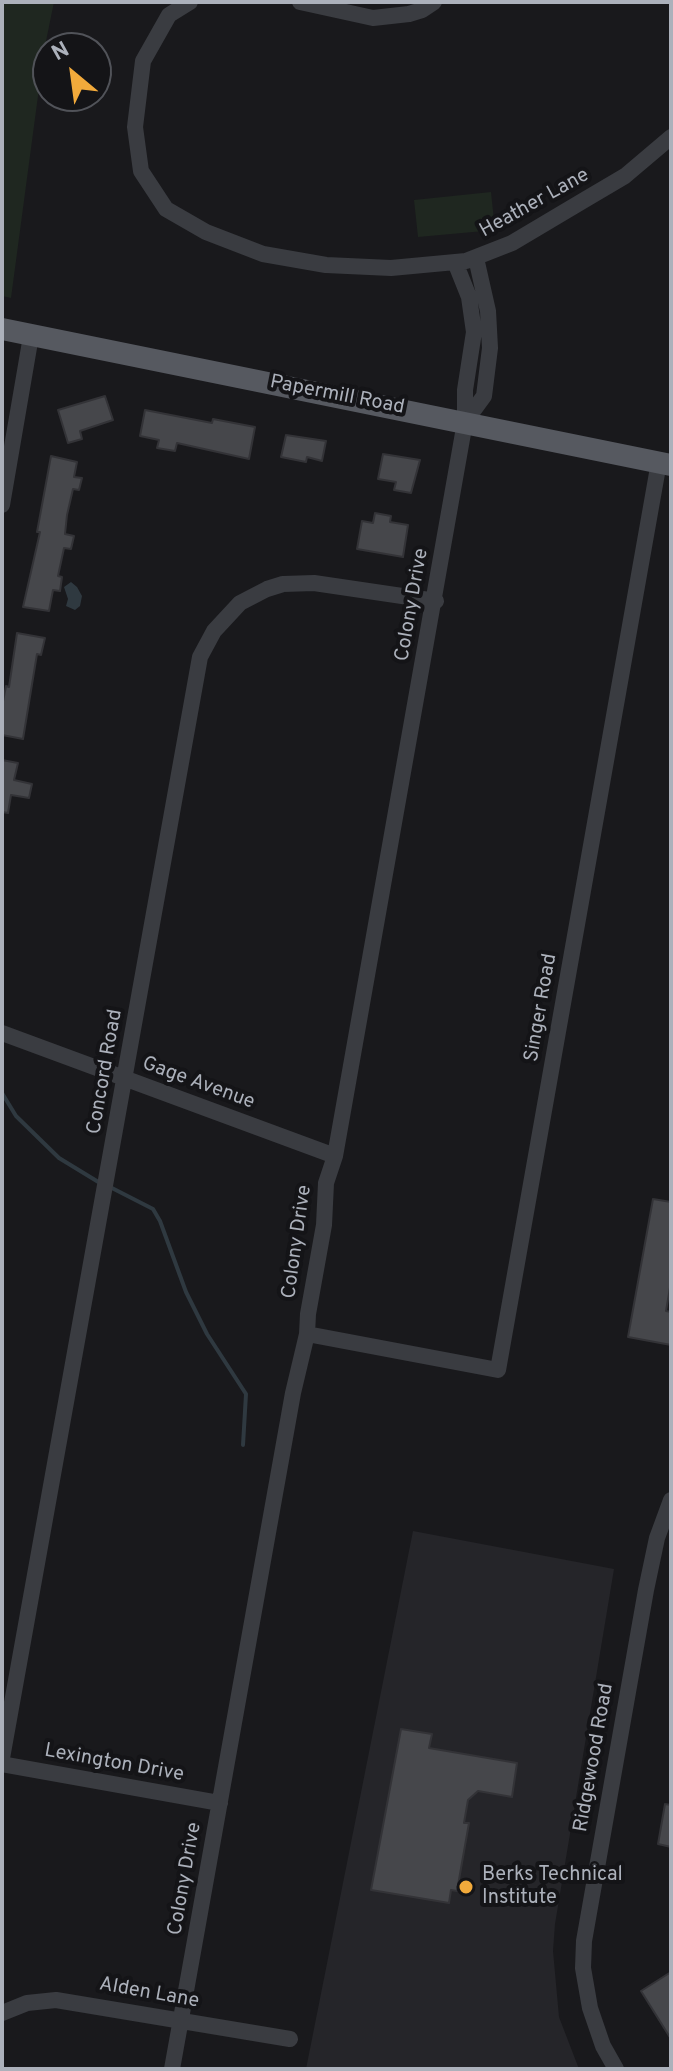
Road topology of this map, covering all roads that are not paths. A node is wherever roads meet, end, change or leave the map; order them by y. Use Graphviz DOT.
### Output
graph roads {
  1 [pos="190,2"];
  2 [pos="300,2"];
  3 [pos="434,2"];
  4 [pos="329,4"];
  5 [pos="671,137"];
  6 [pos="476,258"];
  7 [pos="455,262"];
  8 [pos="2,329"];
  9 [pos="31,336"];
  10 [pos="465,422"];
  11 [pos="665,463"];
  12 [pos="2,505"];
  13 [pos="436,601"];
  14 [pos="2,1033"];
  15 [pos="125,1078"];
  16 [pos="335,1156"];
  17 [pos="307,1334"];
  18 [pos="671,1500"];
  19 [pos="2,1761"];
  20 [pos="220,1803"];
  21 [pos="2,2013"];
  22 [pos="181,2020"];
  23 [pos="290,2039"];
  24 [pos="172,2069"];
  25 [pos="616,2069"];
  1 -- 7 [label="street, Heather Lane"];
  2 -- 4 [label="street"];
  3 -- 4 [label="street"];
  5 -- 6 [label="street, Heather Lane"];
  6 -- 7 [label="street, Heather Lane"];
  6 -- 10 [label="street, Colony Drive"];
  7 -- 10 [label="street, Colony Drive"];
  8 -- 9 [label="main road, Papermill Road"];
  9 -- 10 [label="main road, Papermill Road"];
  9 -- 12 [label="street"];
  10 -- 11 [label="main road, Papermill Road"];
  10 -- 13 [label="street, Colony Drive"];
  11 -- 17 [label="street, Singer Road"];
  13 -- 15 [label="street, Concord Road"];
  13 -- 16 [label="street, Colony Drive"];
  14 -- 15 [label="street, Gage Avenue"];
  15 -- 16 [label="street, Gage Avenue"];
  15 -- 19 [label="street, Concord Road"];
  16 -- 17 [label="street, Colony Drive"];
  17 -- 20 [label="street, Colony Drive"];
  18 -- 25 [label="street, Ridgewood Road"];
  19 -- 20 [label="street, Lexington Drive"];
  20 -- 22 [label="street, Colony Drive"];
  21 -- 22 [label="street, Alden Lane"];
  22 -- 23 [label="street, Alden Lane"];
  22 -- 24 [label="street, Colony Drive"];
}
